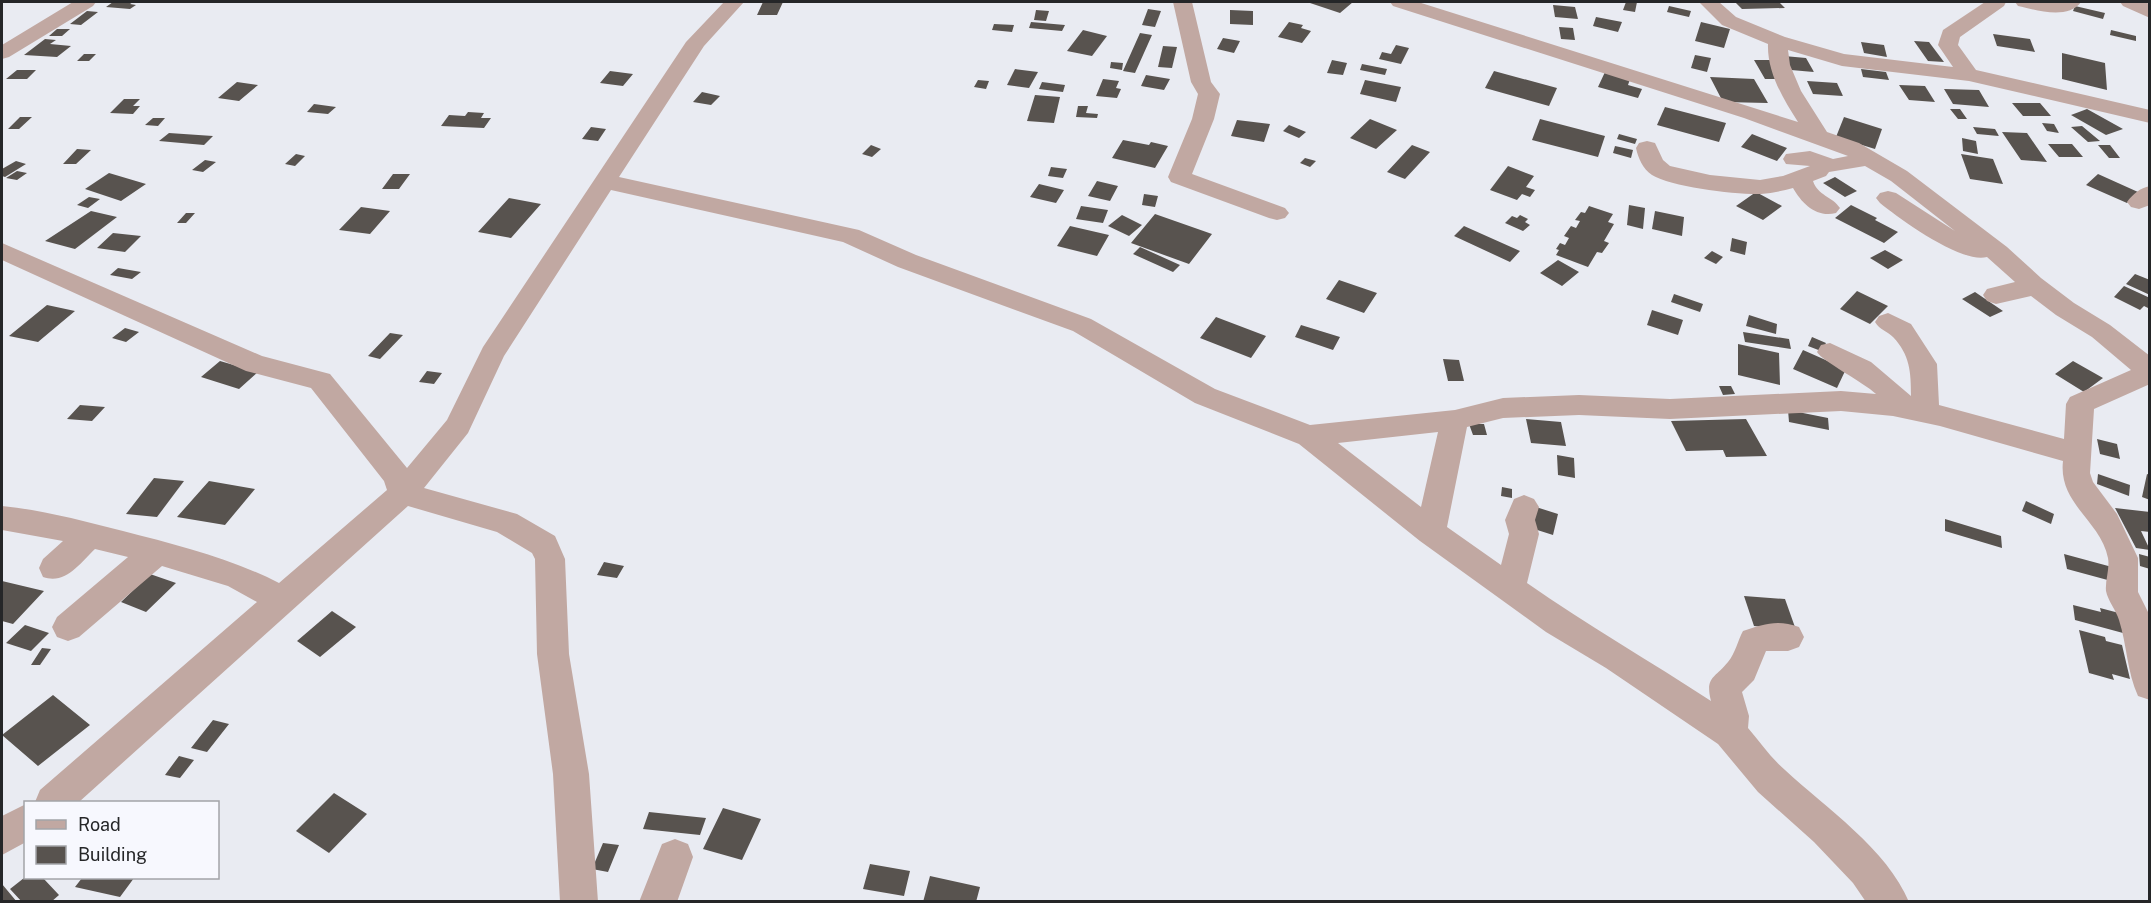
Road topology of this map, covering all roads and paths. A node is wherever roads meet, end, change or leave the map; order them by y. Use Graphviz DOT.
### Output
graph roads {
  1 [pos="86,2"];
  2 [pos="734,2"];
  3 [pos="1182,2"];
  4 [pos="1400,2"];
  5 [pos="1997,2"];
  6 [pos="2025,2"];
  7 [pos="2071,2"];
  8 [pos="2130,2"];
  9 [pos="1704,3"];
  10 [pos="2150,12"];
  11 [pos="1778,41"];
  12 [pos="2,53"];
  13 [pos="1969,75"];
  14 [pos="2150,117"];
  15 [pos="1818,135"];
  16 [pos="1647,148"];
  17 [pos="1868,158"];
  18 [pos="1798,169"];
  19 [pos="605,181"];
  20 [pos="1888,198"];
  21 [pos="1828,208"];
  22 [pos="1277,213"];
  23 [pos="2,251"];
  24 [pos="1998,253"];
  25 [pos="2036,286"];
  26 [pos="1995,295"];
  27 [pos="1888,322"];
  28 [pos="1830,352"];
  29 [pos="2150,371"];
  30 [pos="1915,410"];
  31 [pos="1455,420"];
  32 [pos="1309,436"];
  33 [pos="2078,454"];
  34 [pos="403,494"];
  35 [pos="1524,507"];
  36 [pos="2,518"];
  37 [pos="1431,532"];
  38 [pos="90,535"];
  39 [pos="157,552"];
  40 [pos="54,568"];
  41 [pos="1510,589"];
  42 [pos="283,600"];
  43 [pos="2142,620"];
  44 [pos="68,627"];
  45 [pos="1788,637"];
  46 [pos="2150,685"];
  47 [pos="1730,733"];
  48 [pos="54,801"];
  49 [pos="24,822"];
  50 [pos="2,837"];
  51 [pos="675,857"];
  52 [pos="579,902"];
  53 [pos="658,902"];
  54 [pos="1890,902"];
  1 -- 12 [label="street"];
  2 -- 19 [label="street"];
  3 -- 22 [label="street"];
  4 -- 15 [label="street"];
  5 -- 13 [label="street"];
  6 -- 7 [label="street"];
  8 -- 10 [label="street"];
  9 -- 11 [label="street"];
  11 -- 13 [label="street"];
  11 -- 15 [label="street"];
  13 -- 14 [label="street"];
  15 -- 17 [label="street"];
  16 -- 18 [label="street"];
  17 -- 18 [label="street"];
  17 -- 24 [label="street"];
  18 -- 21 [label="street"];
  19 -- 32 [label="street"];
  19 -- 34 [label="street"];
  20 -- 24 [label="street"];
  23 -- 34 [label="street"];
  24 -- 25 [label="street"];
  25 -- 26 [label="street"];
  25 -- 29 [label="street"];
  27 -- 30 [label="street"];
  28 -- 30 [label="street"];
  29 -- 33 [label="street"];
  30 -- 31 [label="street"];
  30 -- 33 [label="street"];
  31 -- 32 [label="street"];
  31 -- 37 [label="street"];
  32 -- 37 [label="street"];
  33 -- 43 [label="street"];
  34 -- 42 [label="street"];
  34 -- 52 [label="street"];
  35 -- 41 [label="street"];
  36 -- 38 [label="street"];
  37 -- 41 [label="street"];
  38 -- 39 [label="street"];
  38 -- 40 [label="street"];
  39 -- 42 [label="street"];
  39 -- 44 [label="street"];
  41 -- 47 [label="street"];
  42 -- 48 [label="street"];
  43 -- 46 [label="street"];
  45 -- 47 [label="street"];
  47 -- 54 [label="street"];
  49 -- 50 [label="street"];
  51 -- 53 [label="street"];
}
